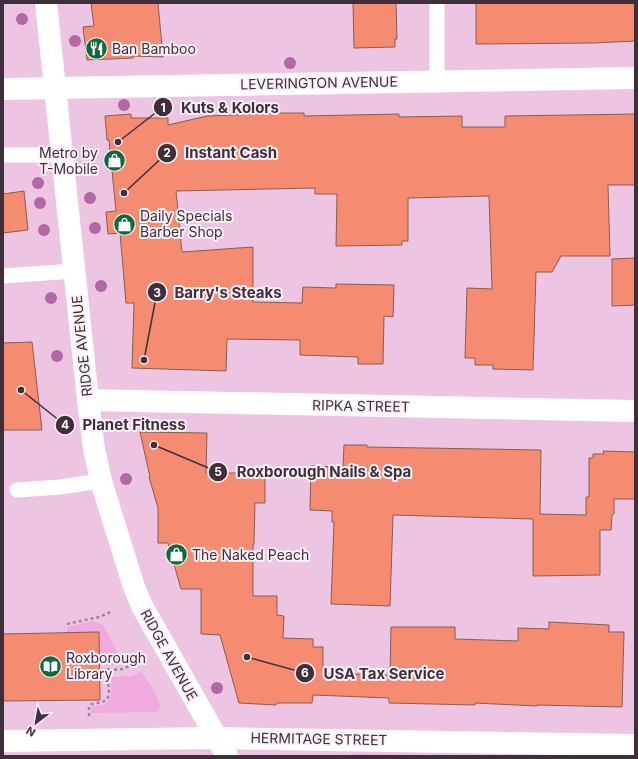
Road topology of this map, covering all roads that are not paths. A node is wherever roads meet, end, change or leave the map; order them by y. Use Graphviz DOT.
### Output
graph roads {
  1 [pos="46,3"];
  2 [pos="436,3"];
  3 [pos="635,78"];
  4 [pos="438,81"];
  5 [pos="55,88"];
  6 [pos="3,89"];
  7 [pos="3,155"];
  8 [pos="62,155"];
  9 [pos="74,271"];
  10 [pos="3,276"];
  11 [pos="88,400"];
  12 [pos="635,411"];
  13 [pos="100,481"];
  14 [pos="17,490"];
  15 [pos="216,738"];
  16 [pos="3,741"];
  17 [pos="635,745"];
  18 [pos="228,756"];
  1 -- 5 [label="street, RIDGE AVENUE"];
  2 -- 4 [label="lane"];
  3 -- 4 [label="street, LEVERINGTON AVENUE"];
  4 -- 5 [label="street, LEVERINGTON AVENUE"];
  5 -- 6 [label="street, LEVERINGTON AVENUE"];
  5 -- 8 [label="street, RIDGE AVENUE"];
  7 -- 8 [label="lane"];
  8 -- 9 [label="street, RIDGE AVENUE"];
  9 -- 10 [label="lane"];
  9 -- 11 [label="street, RIDGE AVENUE"];
  11 -- 12 [label="street, RIPKA STREET"];
  11 -- 13 [label="street, RIDGE AVENUE"];
  13 -- 14 [label="lane"];
  13 -- 15 [label="street, RIDGE AVENUE"];
  15 -- 16 [label="street, HERMITAGE STREET"];
  15 -- 17 [label="street, HERMITAGE STREET"];
  15 -- 18 [label="street, RIDGE AVENUE"];
}
